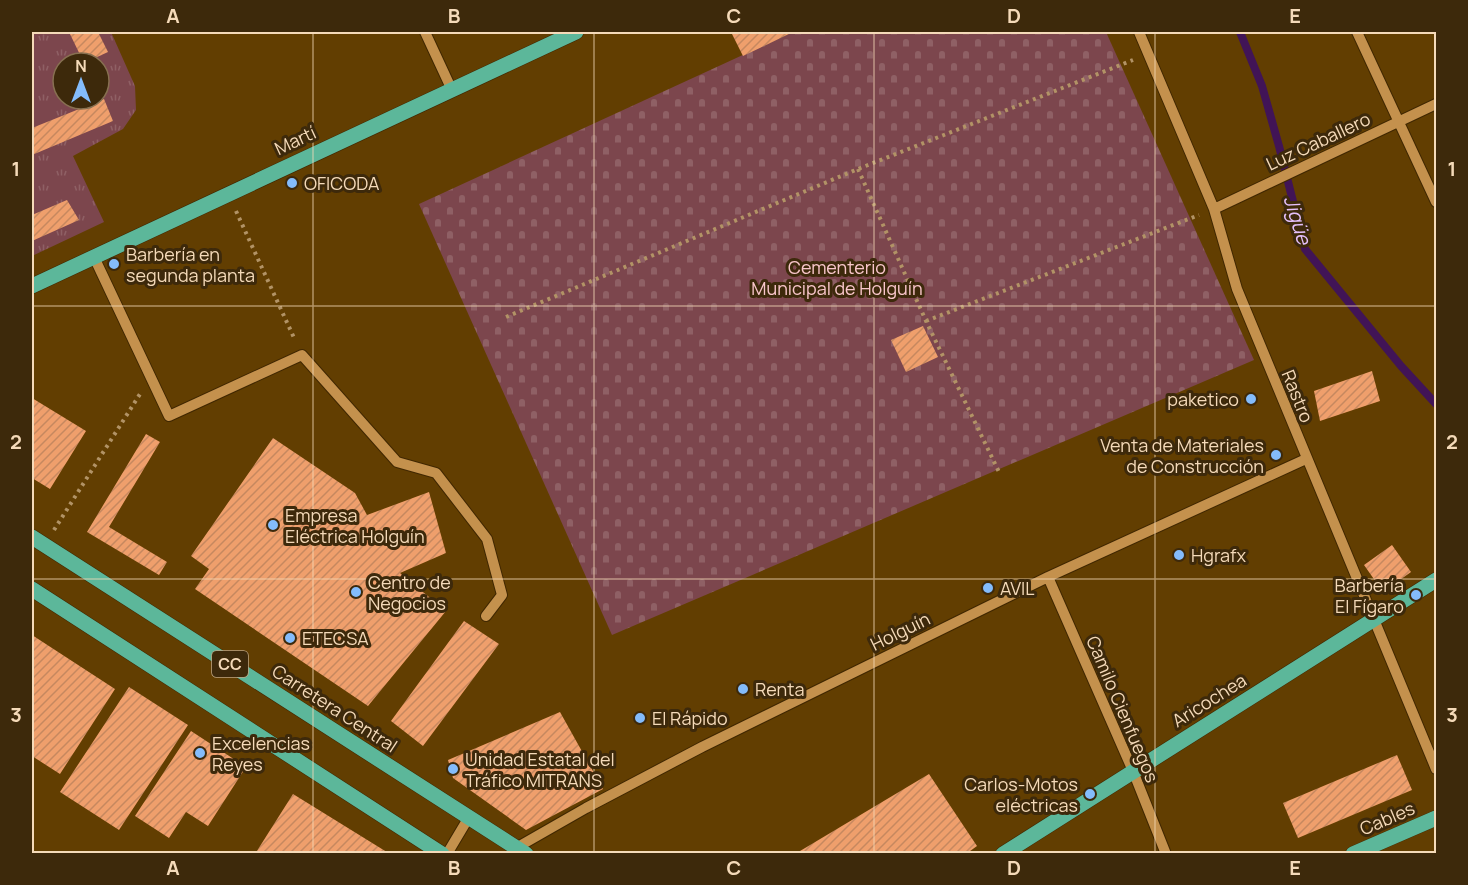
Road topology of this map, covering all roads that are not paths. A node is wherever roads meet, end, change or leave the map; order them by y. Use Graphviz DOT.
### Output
graph roads {
  1 [pos="425,32"];
  2 [pos="576,32"];
  3 [pos="1138,32"];
  4 [pos="1357,32"];
  5 [pos="451,88"];
  6 [pos="1437,104"];
  7 [pos="1398,122"];
  8 [pos="1437,202"];
  9 [pos="1214,209"];
  10 [pos="94,257"];
  11 [pos="32,286"];
  12 [pos="1306,459"];
  13 [pos="38,541"];
  14 [pos="1048,578"];
  15 [pos="1437,579"];
  16 [pos="32,589"];
  17 [pos="486,616"];
  18 [pos="1374,619"];
  19 [pos="1437,769"];
  20 [pos="1133,771"];
  21 [pos="469,817"];
  22 [pos="1437,818"];
  23 [pos="521,850"];
  24 [pos="442,854"];
  25 [pos="447,854"];
  26 [pos="1003,854"];
  27 [pos="1166,854"];
  28 [pos="1353,854"];
  1 -- 5 [label="street"];
  2 -- 5 [label="main road, Martí"];
  3 -- 9 [label="street, Rastro"];
  4 -- 7 [label="street"];
  5 -- 10 [label="main road, Martí"];
  6 -- 7 [label="street, Luz Caballero"];
  7 -- 8 [label="street"];
  7 -- 9 [label="street, Luz Caballero"];
  9 -- 12 [label="street, Rastro"];
  10 -- 11 [label="main road, Martí"];
  10 -- 17 [label="street"];
  12 -- 14 [label="street, Holguín"];
  12 -- 18 [label="street, Rastro"];
  13 -- 21 [label="main road, Carretera Central / CC"];
  14 -- 20 [label="street, Camilo Cienfuegos"];
  14 -- 23 [label="street, Holguín"];
  15 -- 18 [label="main road, Aricochea"];
  16 -- 24 [label="main road, CC"];
  18 -- 19 [label="street, Rastro"];
  18 -- 20 [label="main road, Aricochea"];
  20 -- 26 [label="main road, Aricochea"];
  20 -- 27 [label="street, Camilo Cienfuegos"];
  21 -- 23 [label="main road, Carretera Central / CC"];
  21 -- 25 [label="street"];
  22 -- 28 [label="main road, Cables"];
}
